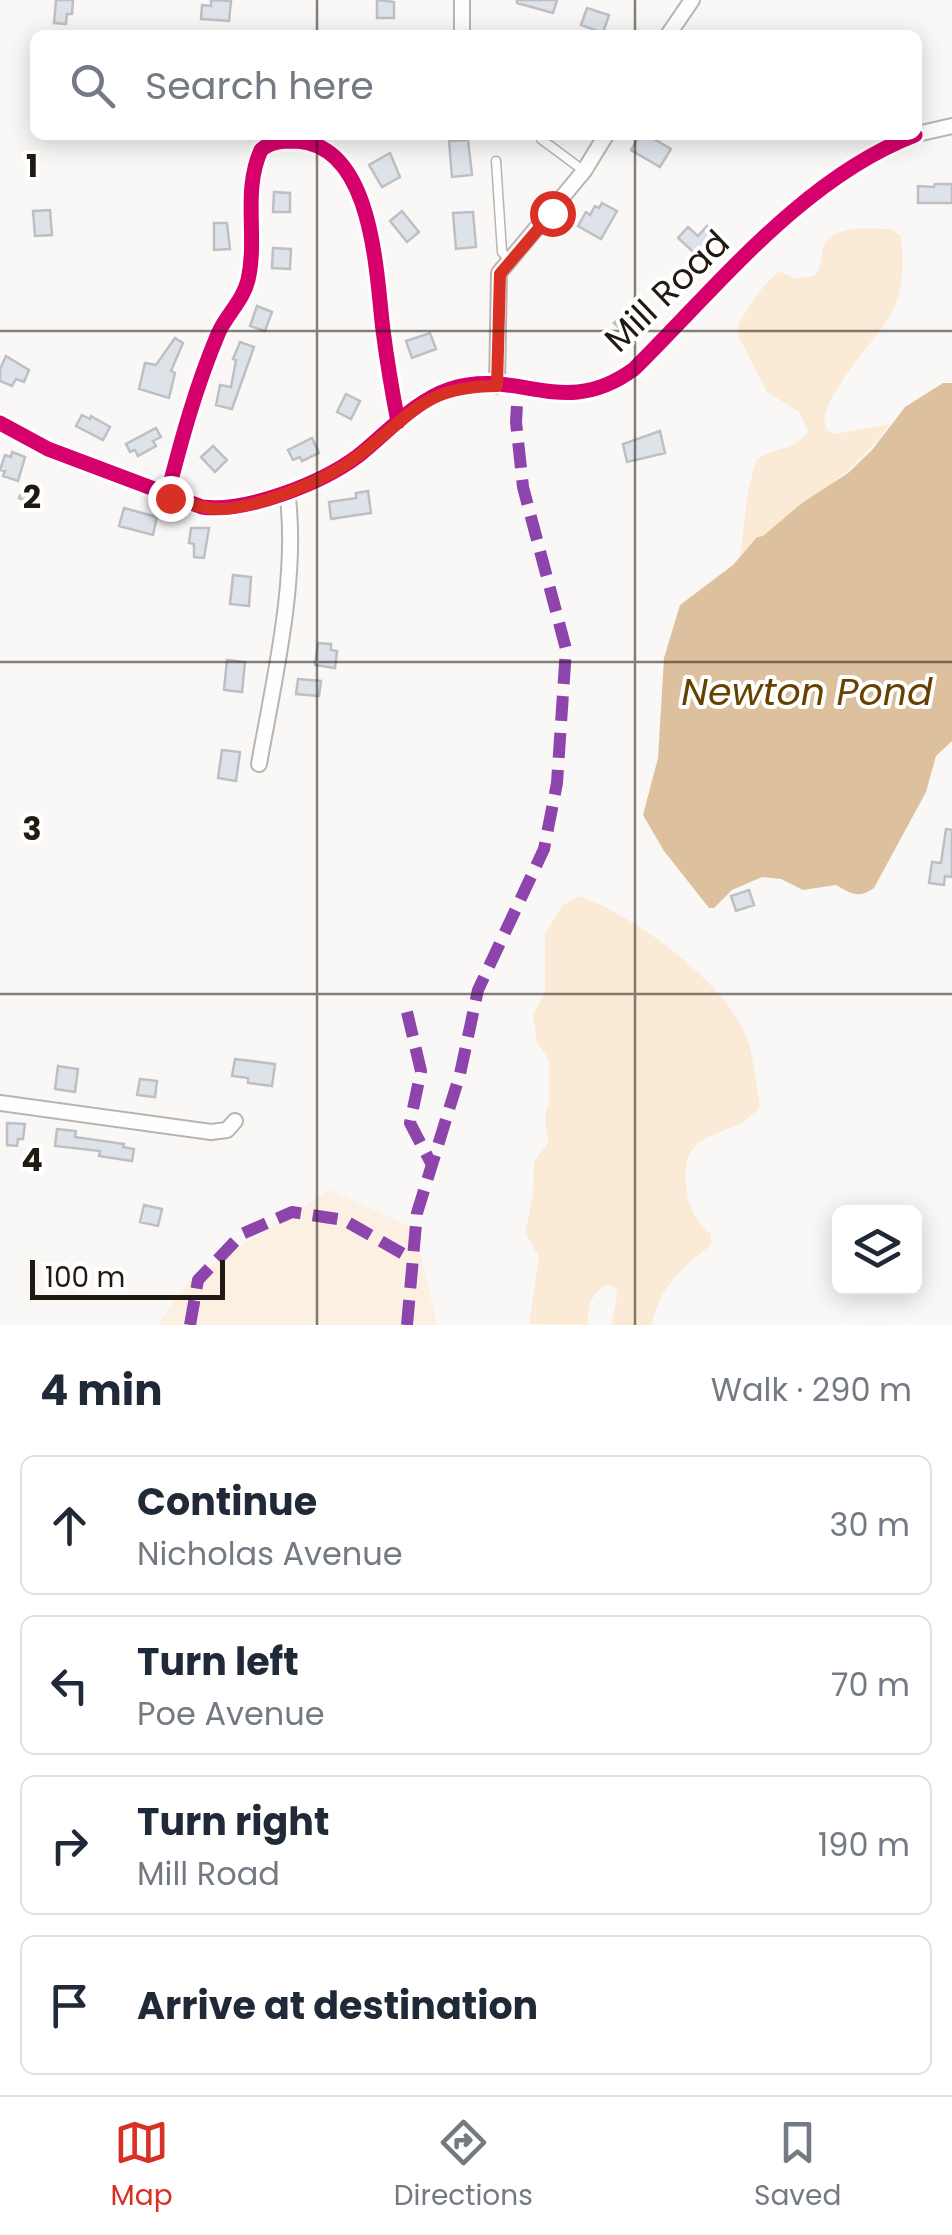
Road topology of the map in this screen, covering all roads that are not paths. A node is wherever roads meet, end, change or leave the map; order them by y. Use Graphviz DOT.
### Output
graph roads {
  1 [pos="462,0"];
  2 [pos="692,0"];
  3 [pos="462,30"];
  4 [pos="671,30"];
  5 [pos="952,126"];
  6 [pos="922,134"];
  7 [pos="543,140"];
  8 [pos="603,140"];
  9 [pos="906,140"];
  10 [pos="496,161"];
  11 [pos="584,171"];
  12 [pos="510,262"];
  13 [pos="497,386"];
  14 [pos="398,422"];
  15 [pos="0,423"];
  16 [pos="287,491"];
  17 [pos="166,496"];
  18 [pos="259,764"];
  19 [pos="0,1103"];
  20 [pos="235,1121"];
  1 -- 3 [label="street"];
  2 -- 4 [label="street"];
  5 -- 6 [label="street, Mill Road"];
  7 -- 11 [label="lane"];
  8 -- 11 [label="street"];
  9 -- 13 [label="street, Mill Road"];
  10 -- 12 [label="lane"];
  11 -- 12 [label="street"];
  12 -- 13 [label="street"];
  13 -- 14 [label="street, Mill Road"];
  14 -- 16 [label="street, Mill Road"];
  14 -- 17 [label="street"];
  15 -- 17 [label="street, Mill Road"];
  16 -- 17 [label="street, Mill Road"];
  16 -- 18 [label="street"];
  19 -- 20 [label="street"];
}
